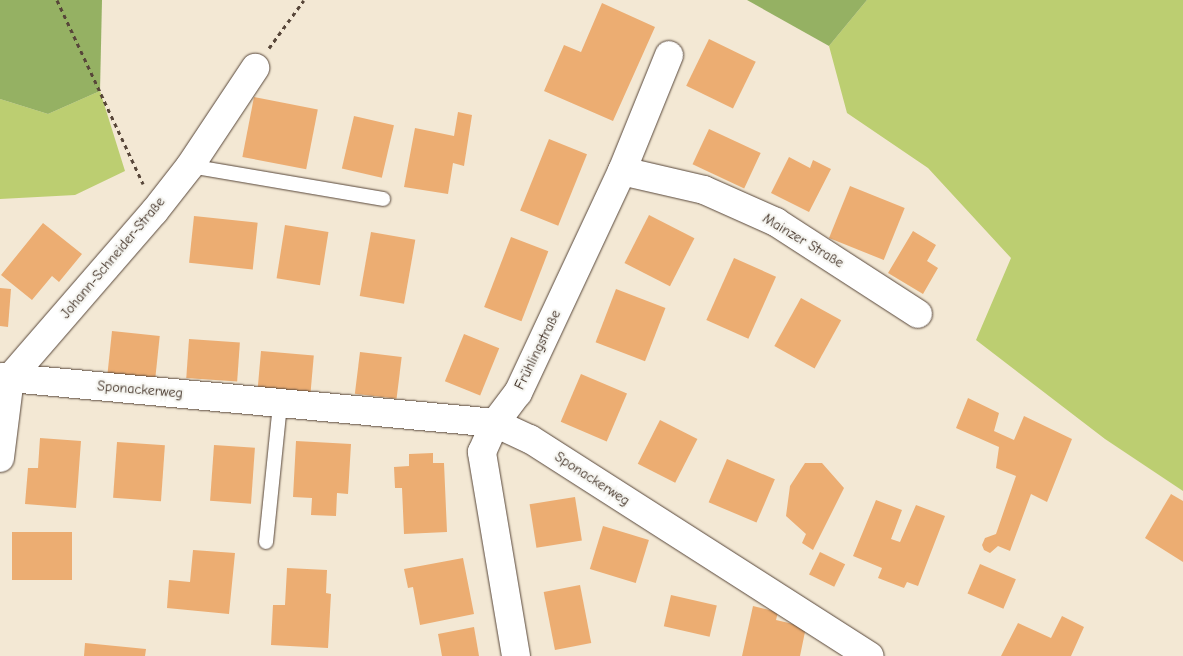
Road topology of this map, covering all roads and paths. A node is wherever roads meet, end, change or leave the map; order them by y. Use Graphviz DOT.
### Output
graph roads {
  1 [pos="57,0"];
  2 [pos="304,0"];
  3 [pos="669,55"];
  4 [pos="255,68"];
  5 [pos="190,166"];
  6 [pos="622,171"];
  7 [pos="382,200"];
  8 [pos="154,212"];
  9 [pos="918,314"];
  10 [pos="5,378"];
  11 [pos="280,403"];
  12 [pos="495,423"];
  13 [pos="0,458"];
  14 [pos="266,542"];
  15 [pos="838,647"];
  16 [pos="516,656"];
  17 [pos="869,656"];
  1 -- 8 [label="path"];
  2 -- 4 [label="path"];
  3 -- 6 [label="street, Frühlingstraße"];
  4 -- 5 [label="street, Johann-Schneider-Straße"];
  5 -- 7 [label="lane"];
  5 -- 8 [label="street, Johann-Schneider-Straße"];
  6 -- 9 [label="street, Mainzer Straße"];
  6 -- 12 [label="street, Frühlingstraße"];
  8 -- 10 [label="street, Johann-Schneider-Straße"];
  10 -- 11 [label="street, Sponackerweg"];
  10 -- 13 [label="street"];
  11 -- 12 [label="street, Sponackerweg"];
  11 -- 14 [label="lane"];
  12 -- 15 [label="street, Sponackerweg"];
  12 -- 16 [label="street, Frühlingstraße"];
  15 -- 17 [label="street, Sponackerweg"];
}
